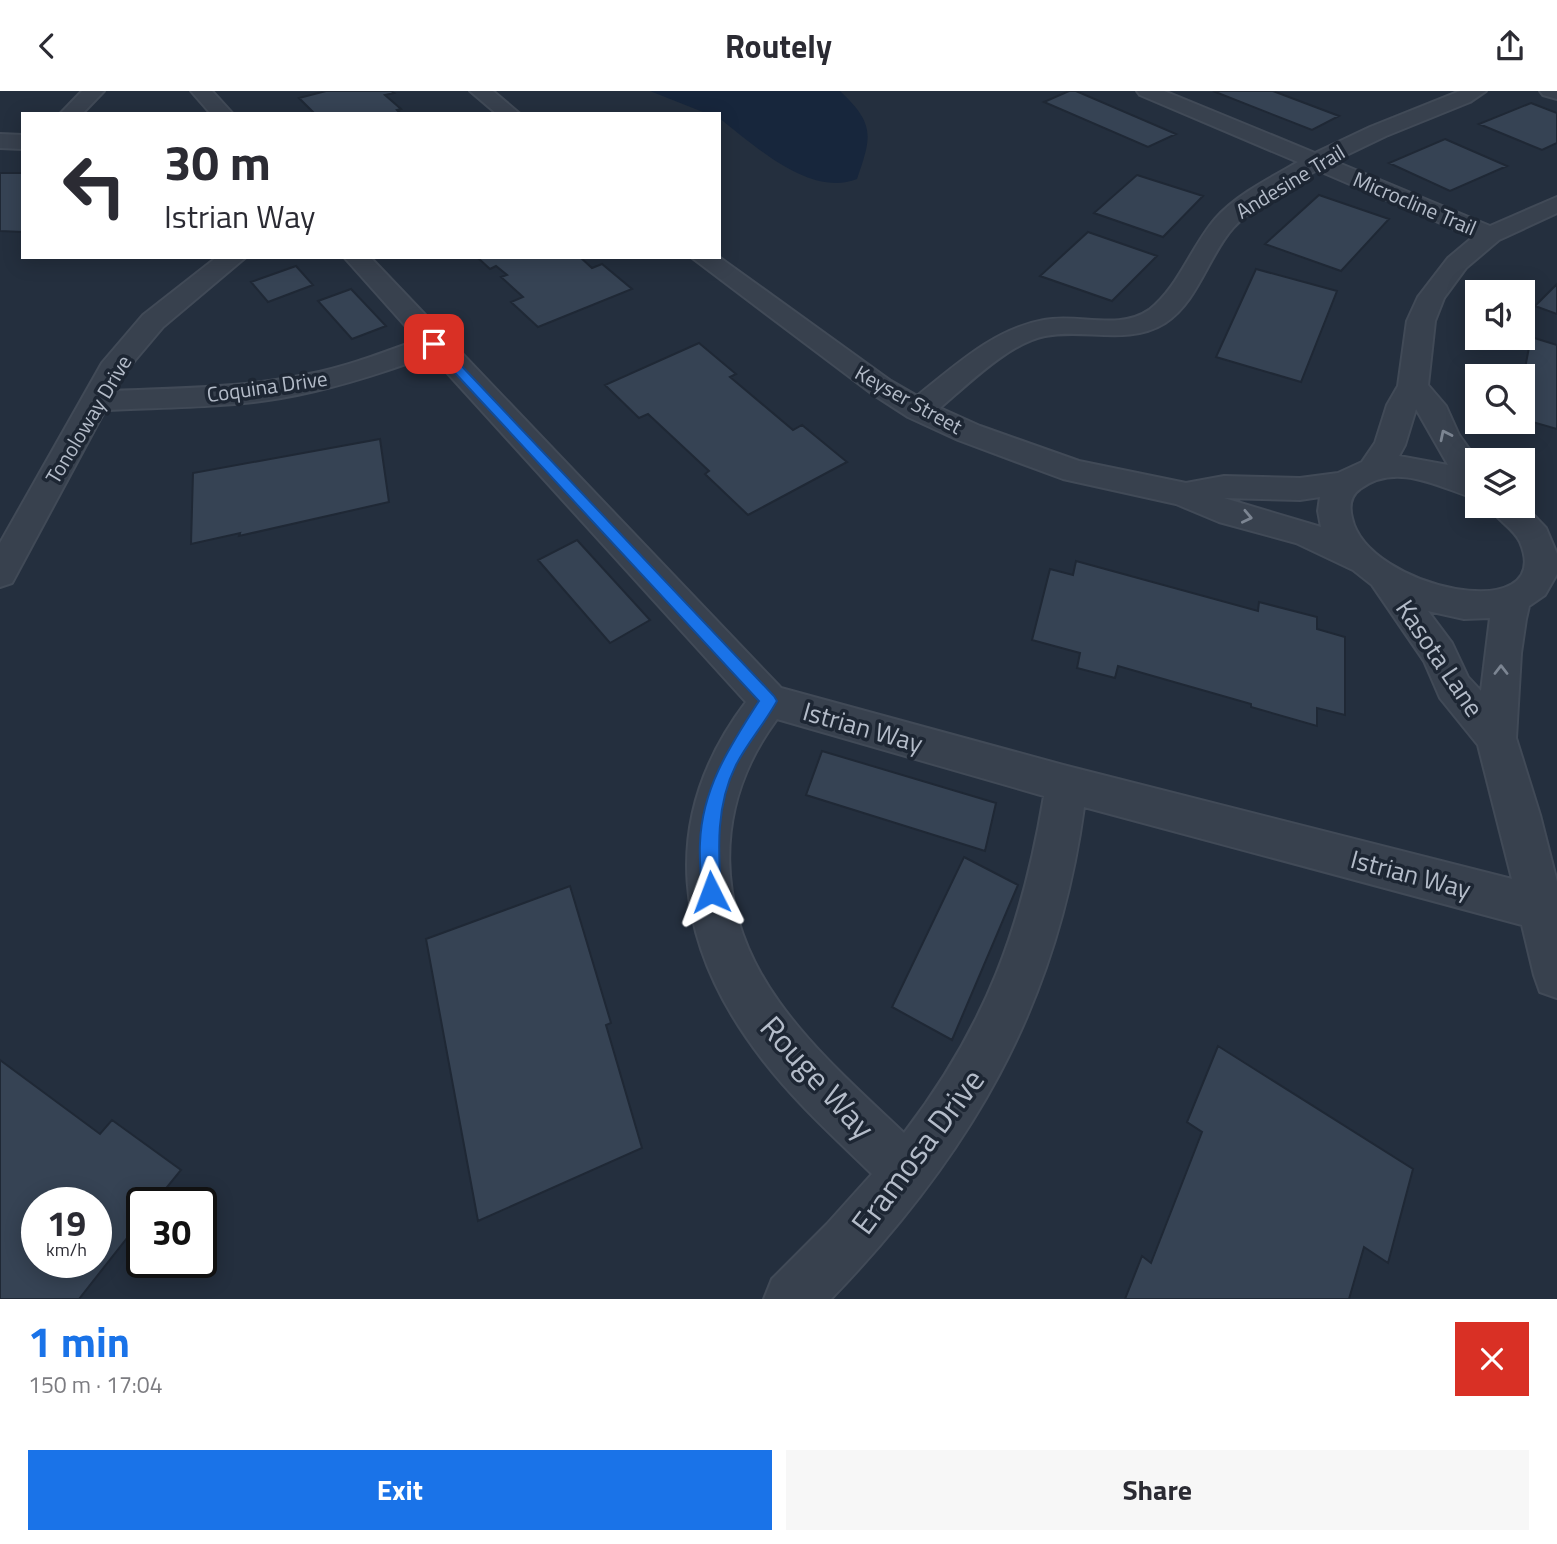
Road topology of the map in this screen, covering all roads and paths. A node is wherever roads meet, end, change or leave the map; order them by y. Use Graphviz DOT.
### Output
graph roads {
  1 [pos="94,91"];
  2 [pos="201,91"];
  3 [pos="480,91"];
  4 [pos="1147,91"];
  5 [pos="1476,91"];
  6 [pos="1550,91"];
  7 [pos="1557,93"];
  8 [pos="72,112"];
  9 [pos="221,112"];
  10 [pos="507,112"];
  11 [pos="0,141"];
  12 [pos="21,142"];
  13 [pos="1318,163"];
  14 [pos="1557,204"];
  15 [pos="1490,235"];
  16 [pos="231,259"];
  17 [pos="358,259"];
  18 [pos="706,259"];
  19 [pos="434,344"];
  20 [pos="1413,386"];
  21 [pos="94,401"];
  22 [pos="919,410"];
  23 [pos="1465,468"];
  24 [pos="1373,469"];
  25 [pos="1465,481"];
  26 [pos="1344,483"];
  27 [pos="1183,494"];
  28 [pos="1520,518"];
  29 [pos="1373,568"];
  30 [pos="0,574"];
  31 [pos="1513,601"];
  32 [pos="769,701"];
  33 [pos="1496,738"];
  34 [pos="1067,784"];
  35 [pos="1544,909"];
  36 [pos="1557,975"];
  37 [pos="907,1172"];
  38 [pos="792,1299"];
  1 -- 8 [label="street"];
  2 -- 9 [label="street"];
  3 -- 10 [label="street"];
  4 -- 13 [label="street, Microcline Trail"];
  5 -- 13 [label="street, Andesine Trail"];
  6 -- 7 [label="street"];
  11 -- 12 [label="street"];
  13 -- 15 [label="street, Microcline Trail"];
  13 -- 22 [label="street, Andesine Trail"];
  14 -- 15 [label="street"];
  15 -- 20 [label="street"];
  16 -- 21 [label="street, Tonoloway Drive"];
  17 -- 19 [label="street, Istrian Way"];
  18 -- 22 [label="street, Keyser Street"];
  19 -- 21 [label="street, Coquina Drive"];
  19 -- 32 [label="street, Istrian Way"];
  23 -- 20 [label="street, one-way"];
  20 -- 24 [label="street"];
  21 -- 30 [label="street, Tonoloway Drive"];
  22 -- 27 [label="street, Keyser Street"];
  24 -- 25 [label="street"];
  24 -- 26 [label="street"];
  26 -- 27 [label="street, Keyser Street"];
  26 -- 29 [label="street, Kasota Lane"];
  27 -- 29 [label="street, Keyser Street, one-way"];
  28 -- 31 [label="street"];
  29 -- 31 [label="street, Kasota Lane"];
  29 -- 33 [label="street, Kasota Lane"];
  33 -- 31 [label="street, Kasota Lane, one-way"];
  32 -- 34 [label="street, Istrian Way"];
  32 -- 37 [label="street, Rouge Way"];
  33 -- 35 [label="street, Kasota Lane"];
  34 -- 35 [label="street, Istrian Way"];
  34 -- 37 [label="street, Eramosa Drive"];
  35 -- 36 [label="street, Kasota Lane"];
  37 -- 38 [label="street, Eramosa Drive"];
}
